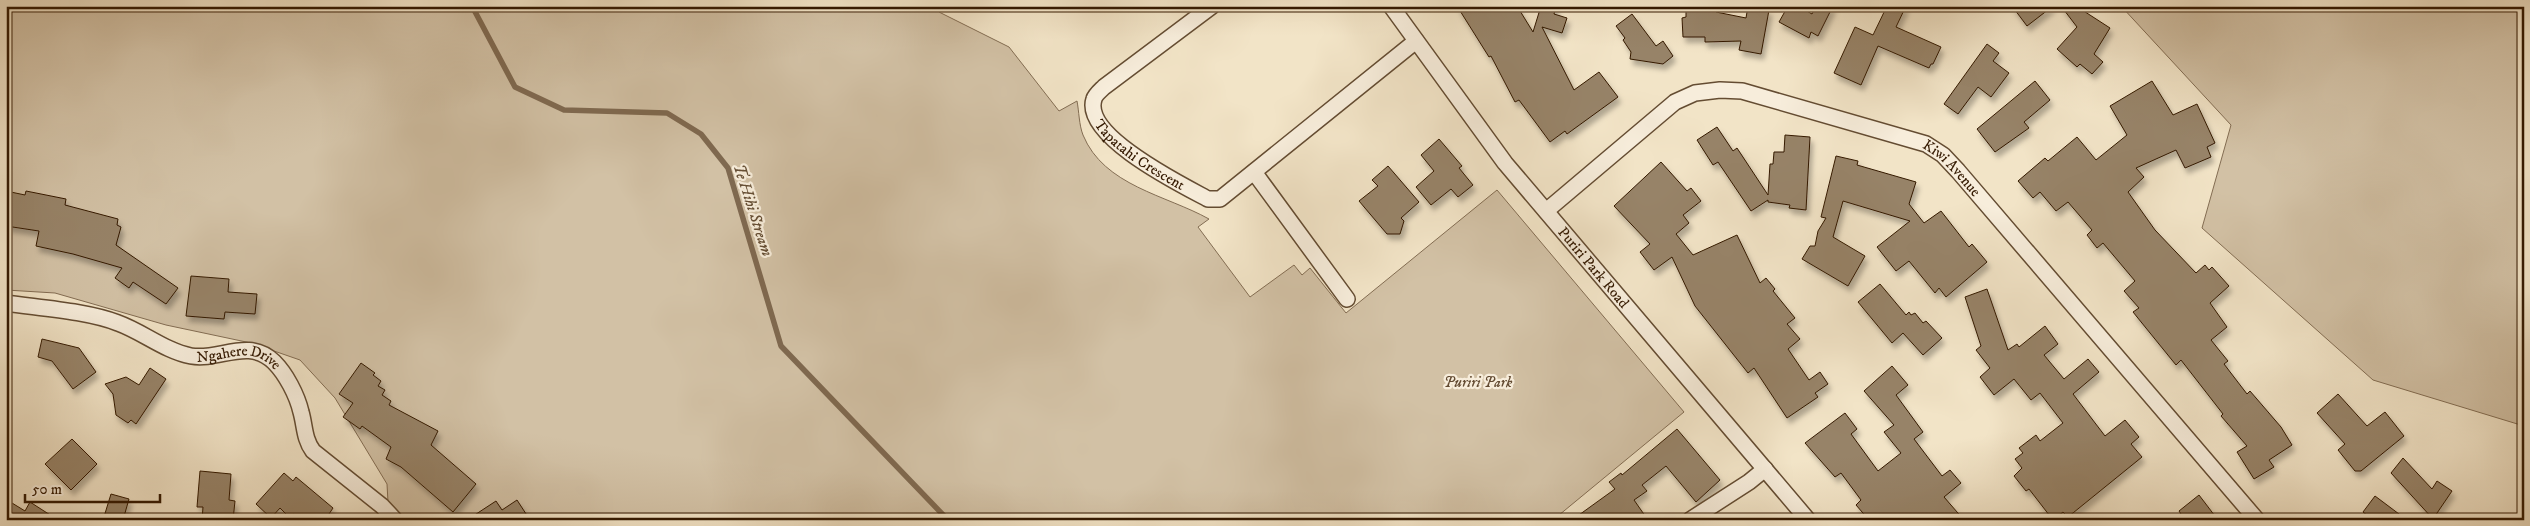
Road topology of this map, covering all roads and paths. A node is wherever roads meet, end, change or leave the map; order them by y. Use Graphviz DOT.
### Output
graph roads {
  1 [pos="1212,6"];
  2 [pos="1391,6"];
  3 [pos="1416,41"];
  4 [pos="1254,172"];
  5 [pos="1546,211"];
  6 [pos="1347,299"];
  7 [pos="6,303"];
  8 [pos="1765,469"];
  9 [pos="395,520"];
  10 [pos="1690,520"];
  11 [pos="1808,520"];
  12 [pos="2257,520"];
  1 -- 4 [label="street, Tapatahi Crescent"];
  2 -- 3 [label="street, Puriri Park Road"];
  3 -- 4 [label="street, Tapatahi Crescent"];
  3 -- 5 [label="street, Puriri Park Road"];
  4 -- 6 [label="street"];
  5 -- 8 [label="street, Puriri Park Road"];
  5 -- 12 [label="street, Kiwi Avenue"];
  7 -- 9 [label="street, Ngahere Drive"];
  8 -- 10 [label="street"];
  8 -- 11 [label="street, Puriri Park Road"];
}
